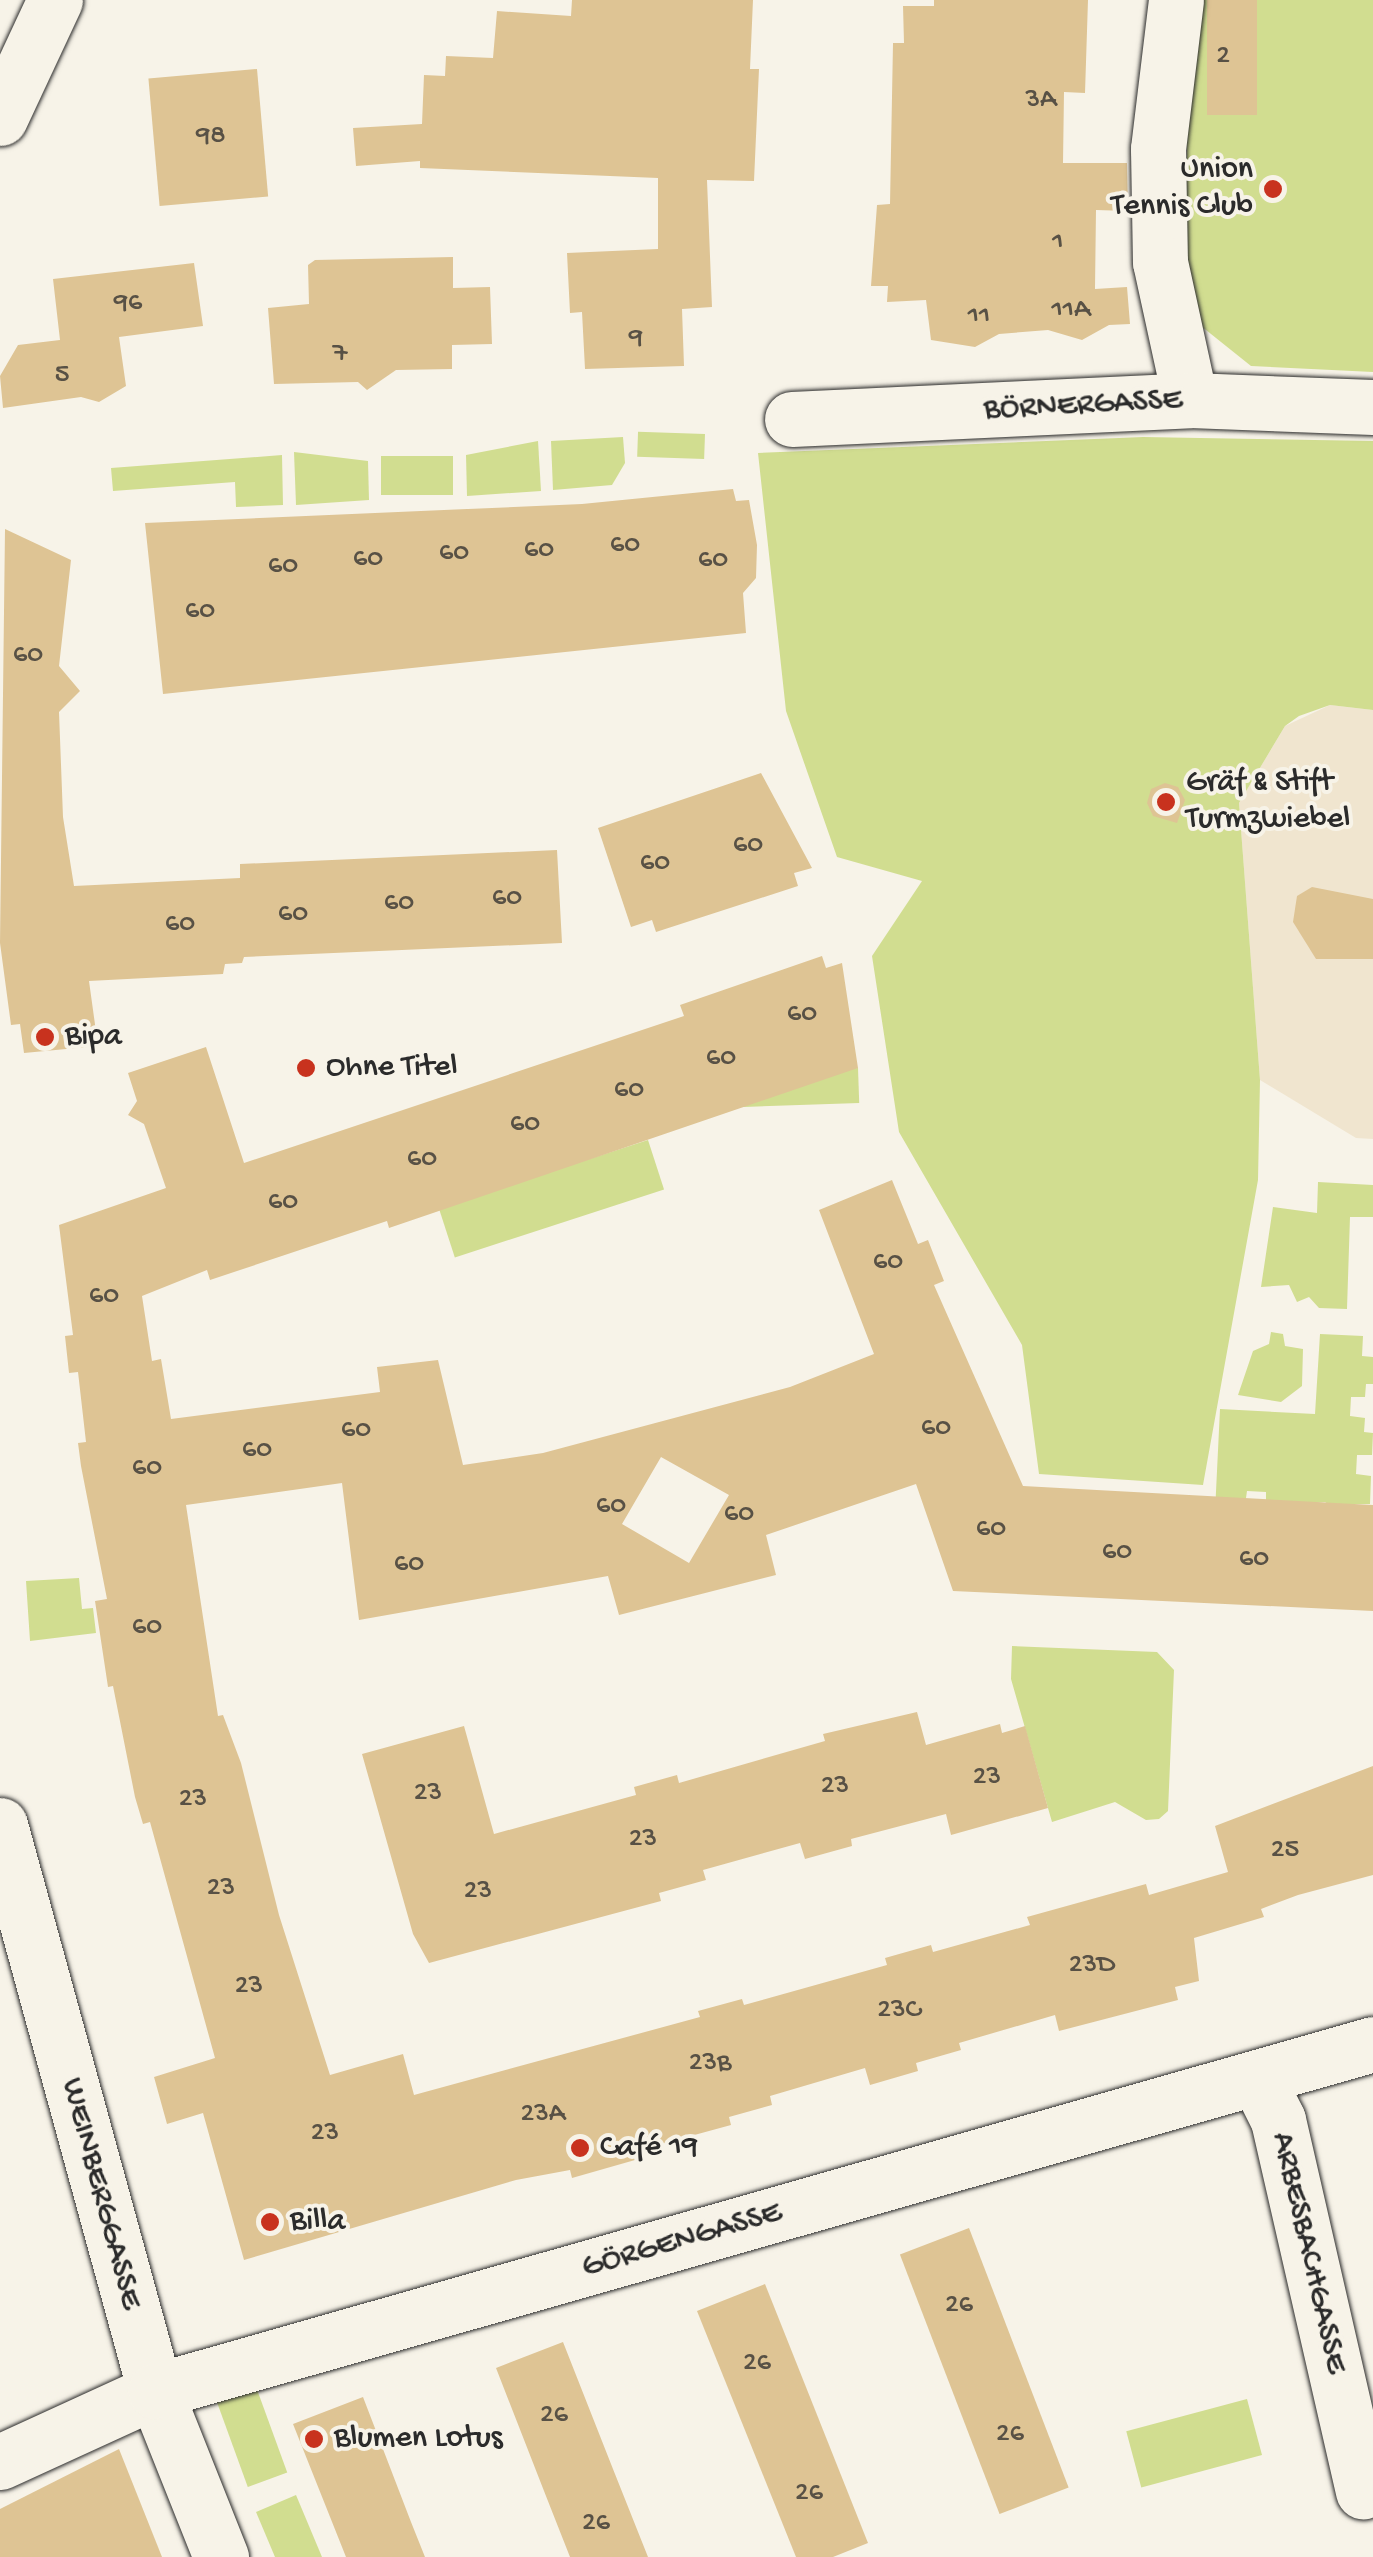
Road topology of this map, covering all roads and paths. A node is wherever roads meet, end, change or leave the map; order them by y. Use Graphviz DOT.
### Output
graph roads {
  1 [pos="55,0"];
  2 [pos="1176,0"];
  3 [pos="0,118"];
  4 [pos="1190,400"];
  5 [pos="1373,407"];
  6 [pos="792,419"];
  7 [pos="0,1825"];
  8 [pos="1373,2044"];
  9 [pos="1257,2078"];
  10 [pos="155,2391"];
  11 [pos="0,2462"];
  12 [pos="1363,2490"];
  13 [pos="221,2557"];
  1 -- 3 [label="street"];
  2 -- 4 [label="street"];
  4 -- 5 [label="street, BÖRNERGASSE"];
  4 -- 6 [label="street, BÖRNERGASSE"];
  7 -- 10 [label="street, WEINBERGGASSE"];
  8 -- 9 [label="street, GÖRGENGASSE"];
  9 -- 10 [label="street, GÖRGENGASSE"];
  9 -- 12 [label="street, ARBESBACHGASSE"];
  10 -- 11 [label="street, GÖRGENGASSE"];
  10 -- 13 [label="street, WEINBERGGASSE"];
}
